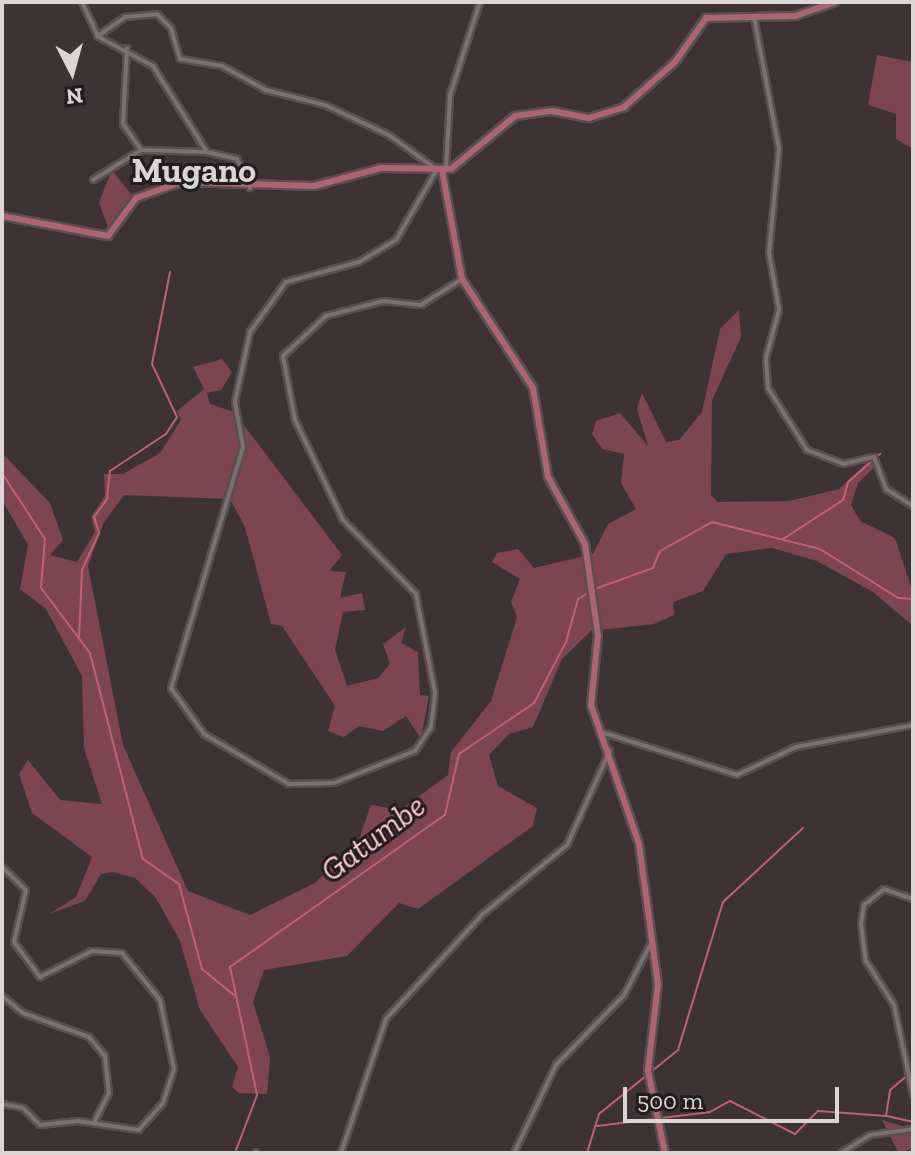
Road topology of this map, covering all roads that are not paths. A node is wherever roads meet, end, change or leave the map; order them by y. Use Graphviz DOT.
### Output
graph roads {
  1 [pos="82,2"];
  2 [pos="480,2"];
  3 [pos="835,2"];
  4 [pos="753,15"];
  5 [pos="96,35"];
  6 [pos="127,48"];
  7 [pos="141,150"];
  8 [pos="207,152"];
  9 [pos="442,170"];
  10 [pos="93,180"];
  11 [pos="250,188"];
  12 [pos="2,216"];
  13 [pos="462,279"];
  14 [pos="913,506"];
  15 [pos="913,725"];
  16 [pos="600,732"];
  17 [pos="610,750"];
  18 [pos="2,867"];
  19 [pos="913,899"];
  20 [pos="650,945"];
  21 [pos="2,996"];
  22 [pos="913,1095"];
  23 [pos="2,1104"];
  24 [pos="94,1123"];
  25 [pos="913,1129"];
  26 [pos="341,1153"];
  27 [pos="514,1153"];
  28 [pos="665,1153"];
  29 [pos="841,1153"];
  1 -- 5 [label="street"];
  2 -- 9 [label="street"];
  3 -- 4 [label="main road"];
  4 -- 9 [label="main road"];
  4 -- 14 [label="street"];
  5 -- 6 [label="street"];
  5 -- 9 [label="street"];
  6 -- 7 [label="street"];
  6 -- 8 [label="street"];
  7 -- 8 [label="street"];
  7 -- 10 [label="street"];
  8 -- 11 [label="street"];
  9 -- 11 [label="main road"];
  9 -- 13 [label="main road"];
  9 -- 13 [label="street"];
  11 -- 12 [label="main road"];
  13 -- 16 [label="main road"];
  15 -- 16 [label="street"];
  16 -- 17 [label="main road"];
  17 -- 20 [label="main road"];
  17 -- 26 [label="street"];
  18 -- 24 [label="street"];
  19 -- 22 [label="street"];
  20 -- 27 [label="street"];
  20 -- 28 [label="main road"];
  21 -- 24 [label="street"];
  23 -- 24 [label="street"];
  25 -- 29 [label="street"];
}
